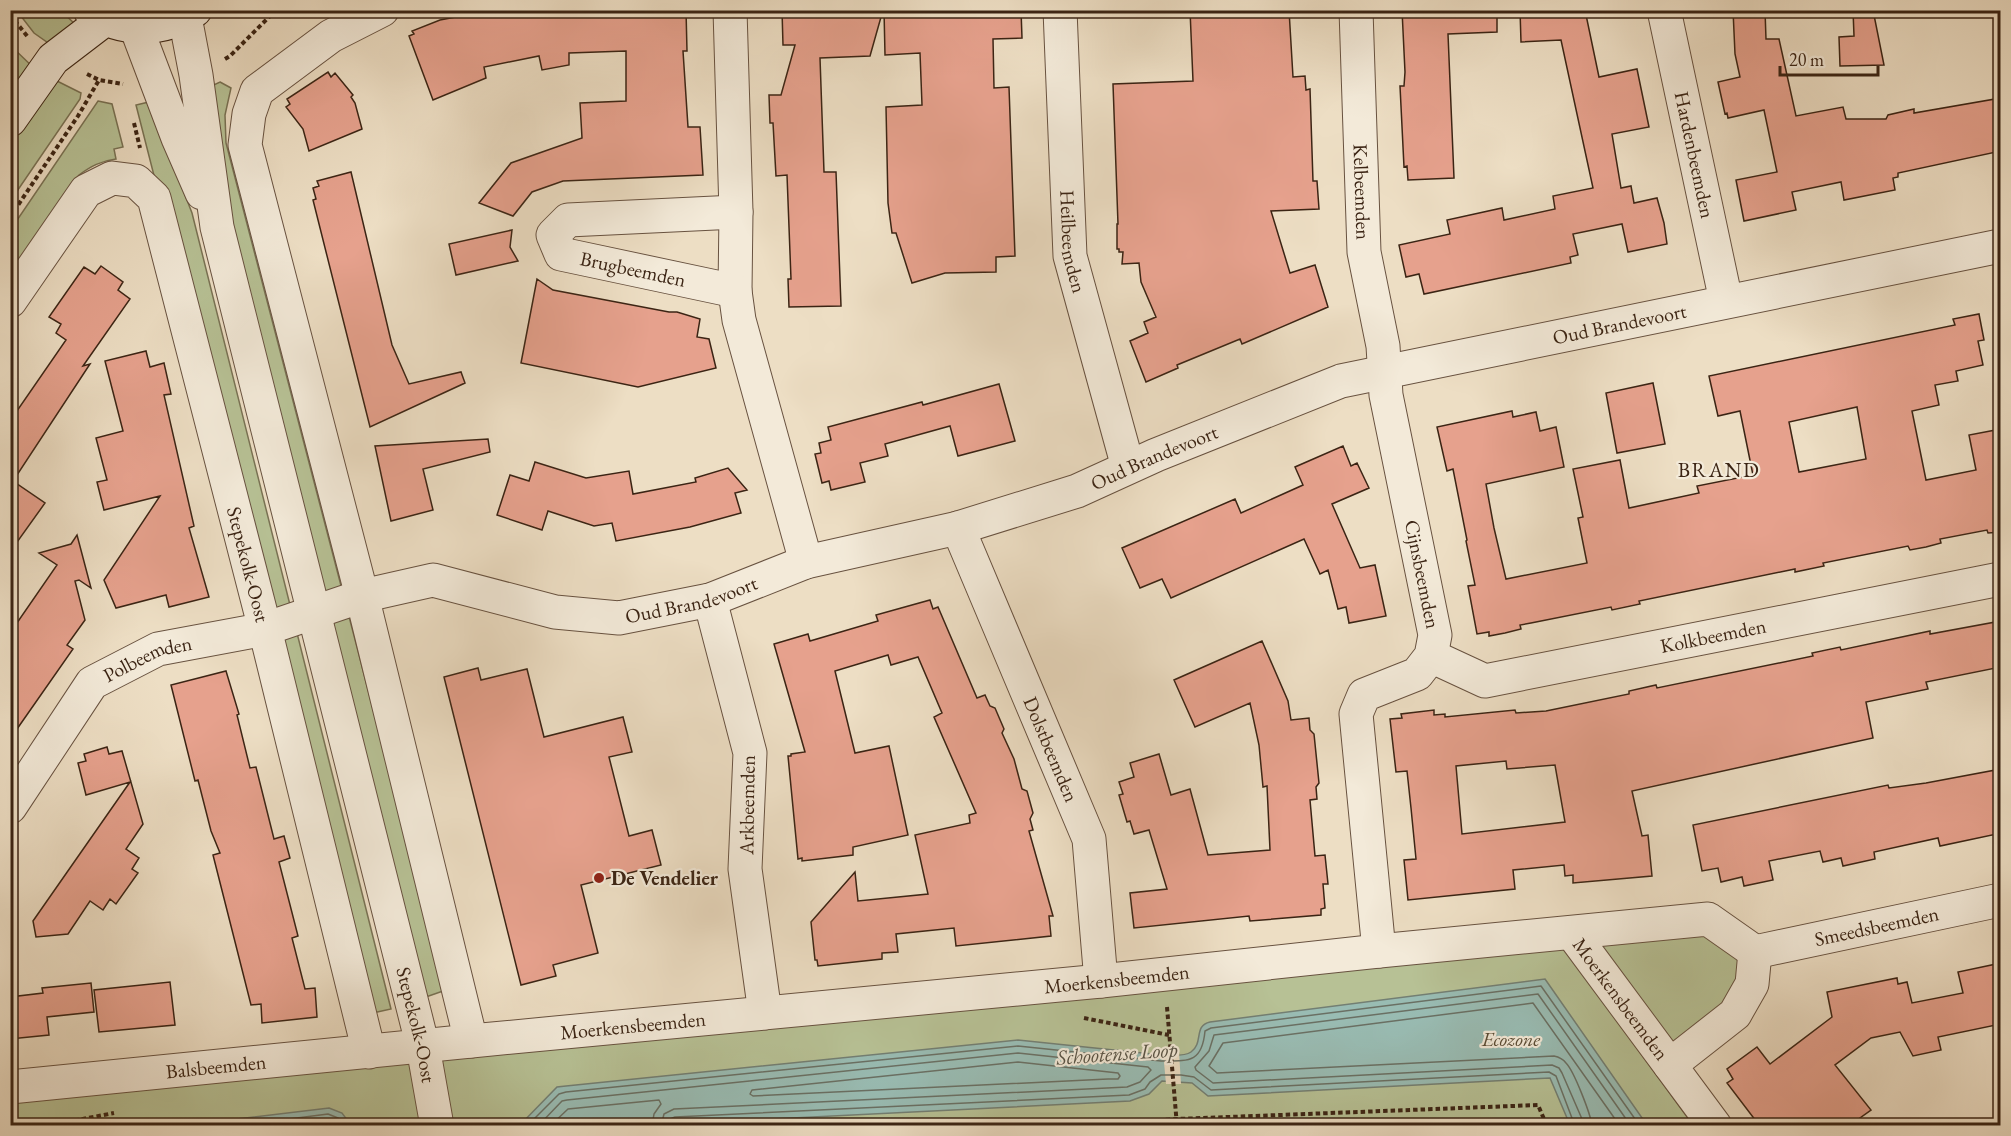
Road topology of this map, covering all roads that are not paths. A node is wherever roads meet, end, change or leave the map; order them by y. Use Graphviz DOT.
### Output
graph roads {
  1 [pos="382,10"];
  2 [pos="730,10"];
  3 [pos="1060,10"];
  4 [pos="1356,10"];
  5 [pos="1664,10"];
  6 [pos="190,14"];
  7 [pos="97,15"];
  8 [pos="136,27"];
  9 [pos="10,120"];
  10 [pos="736,212"];
  11 [pos="217,227"];
  12 [pos="2001,246"];
  13 [pos="735,291"];
  14 [pos="1726,301"];
  15 [pos="10,302"];
  16 [pos="1385,372"];
  17 [pos="1128,467"];
  18 [pos="958,528"];
  19 [pos="806,562"];
  20 [pos="2001,579"];
  21 [pos="362,596"];
  22 [pos="710,600"];
  23 [pos="314,611"];
  24 [pos="265,629"];
  25 [pos="1431,656"];
  26 [pos="10,807"];
  27 [pos="2001,900"];
  28 [pos="1572,933"];
  29 [pos="1379,951"];
  30 [pos="1755,952"];
  31 [pos="1101,981"];
  32 [pos="765,1013"];
  33 [pos="471,1041"];
  34 [pos="423,1047"];
  35 [pos="369,1052"];
  36 [pos="1670,1065"];
  37 [pos="10,1087"];
  38 [pos="437,1125"];
  39 [pos="1714,1125"];
  1 -- 21 [label="street"];
  2 -- 10 [label="street"];
  3 -- 17 [label="street, Heilbeemden"];
  4 -- 16 [label="street, Kelbeemden"];
  5 -- 14 [label="street, Hardenbeemden"];
  6 -- 8 [label="street"];
  6 -- 11 [label="street, Stepekolk-Oost"];
  7 -- 8 [label="street"];
  7 -- 9 [label="street"];
  8 -- 11 [label="street, Stepekolk-Oost"];
  10 -- 13 [label="street"];
  10 -- 13 [label="street, Brugbeemden"];
  11 -- 23 [label="street, Stepekolk-Oost"];
  12 -- 14 [label="street, Oud Brandevoort"];
  13 -- 19 [label="street"];
  14 -- 16 [label="street, Oud Brandevoort"];
  15 -- 24 [label="street, Stepekolk-Oost"];
  16 -- 17 [label="street, Oud Brandevoort"];
  16 -- 25 [label="street, Cijnsbeemden"];
  17 -- 18 [label="street, Oud Brandevoort"];
  18 -- 19 [label="street, Oud Brandevoort"];
  18 -- 31 [label="street, Dolstbeemden"];
  19 -- 22 [label="street, Oud Brandevoort"];
  20 -- 25 [label="street, Kolkbeemden"];
  21 -- 22 [label="street, Oud Brandevoort"];
  21 -- 23 [label="street, Oud Brandevoort"];
  21 -- 33 [label="street"];
  22 -- 32 [label="street, Arkbeemden"];
  23 -- 24 [label="street, Polbeemden"];
  23 -- 34 [label="street, Stepekolk-Oost"];
  24 -- 26 [label="street, Polbeemden"];
  24 -- 35 [label="street, Stepekolk-Oost"];
  25 -- 29 [label="street, Cijnsbeemden"];
  27 -- 30 [label="street, Smeedsbeemden"];
  28 -- 29 [label="street, Moerkensbeemden"];
  28 -- 30 [label="street"];
  28 -- 36 [label="street, Moerkensbeemden"];
  29 -- 31 [label="street, Moerkensbeemden"];
  30 -- 36 [label="street"];
  31 -- 32 [label="street, Moerkensbeemden"];
  32 -- 33 [label="street, Moerkensbeemden"];
  33 -- 34 [label="street, Moerkensbeemden"];
  34 -- 35 [label="street, Balsbeemden"];
  34 -- 38 [label="street, Stepekolk-Oost"];
  35 -- 37 [label="street, Balsbeemden"];
  36 -- 39 [label="street, Moerkensbeemden"];
}
